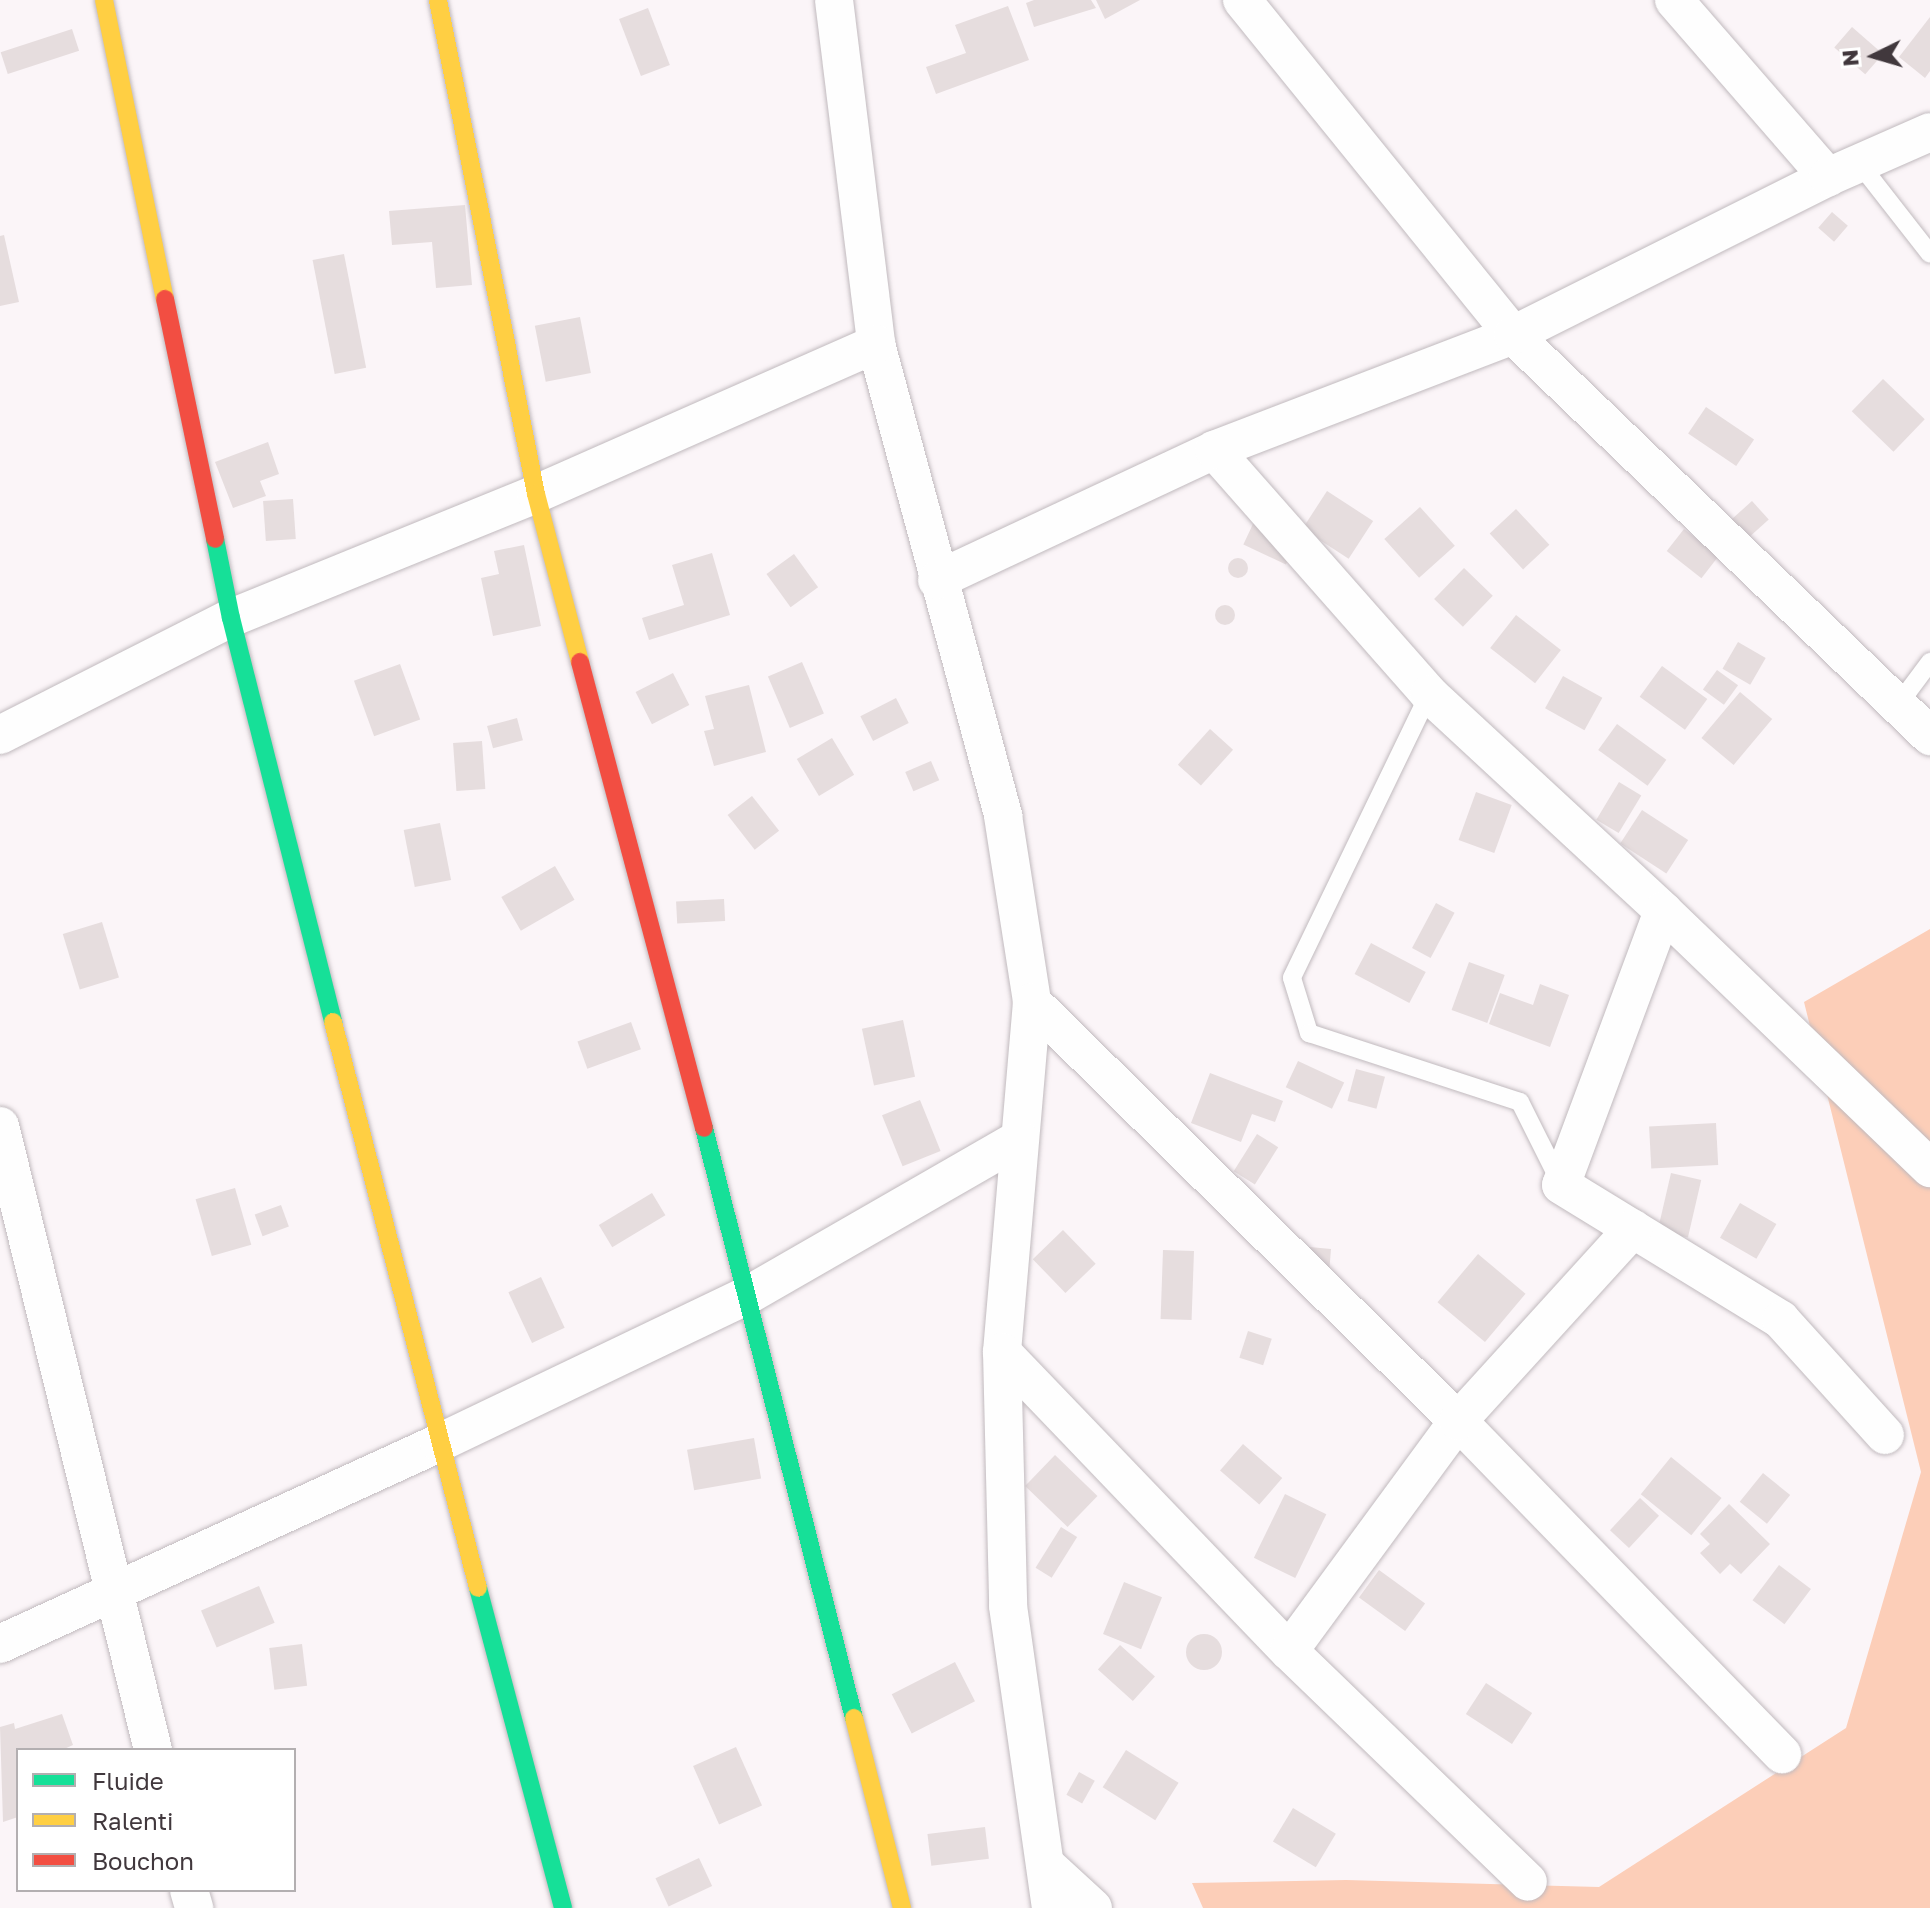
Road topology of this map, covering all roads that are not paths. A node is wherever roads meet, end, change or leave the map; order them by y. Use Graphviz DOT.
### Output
graph roads {
  1 [pos="104,0"];
  2 [pos="438,0"];
  3 [pos="834,0"];
  4 [pos="1242,0"];
  5 [pos="1674,0"];
  6 [pos="1930,132"];
  7 [pos="1844,170"];
  8 [pos="1930,254"];
  9 [pos="1513,335"];
  10 [pos="876,344"];
  11 [pos="1214,450"];
  12 [pos="536,494"];
  13 [pos="937,580"];
  14 [pos="231,618"];
  15 [pos="1930,662"];
  16 [pos="1429,694"];
  17 [pos="1898,705"];
  18 [pos="0,735"];
  19 [pos="1930,736"];
  20 [pos="1663,911"];
  21 [pos="1032,1002"];
  22 [pos="0,1126"];
  23 [pos="1019,1139"];
  24 [pos="1930,1168"];
  25 [pos="1561,1185"];
  26 [pos="1633,1229"];
  27 [pos="748,1295"];
  28 [pos="1002,1352"];
  29 [pos="1458,1421"];
  30 [pos="1885,1435"];
  31 [pos="439,1443"];
  32 [pos="113,1592"];
  33 [pos="0,1644"];
  34 [pos="1289,1651"];
  35 [pos="152,1748"];
  36 [pos="1782,1754"];
  37 [pos="1045,1864"];
  38 [pos="1528,1882"];
  39 [pos="563,1908"];
  40 [pos="902,1908"];
  41 [pos="1051,1908"];
  42 [pos="1093,1908"];
  1 -- 14 [label="street"];
  2 -- 12 [label="street"];
  3 -- 10 [label="street"];
  4 -- 9 [label="street"];
  5 -- 7 [label="street"];
  6 -- 7 [label="street"];
  7 -- 8 [label="lane"];
  7 -- 9 [label="street"];
  9 -- 11 [label="street"];
  9 -- 17 [label="street"];
  10 -- 12 [label="street"];
  10 -- 13 [label="street"];
  11 -- 13 [label="street"];
  11 -- 16 [label="street"];
  12 -- 14 [label="street"];
  12 -- 27 [label="street"];
  13 -- 21 [label="street"];
  14 -- 18 [label="street"];
  14 -- 31 [label="street"];
  15 -- 17 [label="lane"];
  16 -- 20 [label="street"];
  16 -- 25 [label="lane"];
  17 -- 19 [label="street"];
  20 -- 24 [label="street"];
  20 -- 25 [label="street"];
  21 -- 23 [label="street"];
  21 -- 29 [label="street"];
  22 -- 32 [label="street"];
  23 -- 27 [label="street"];
  23 -- 28 [label="street"];
  25 -- 26 [label="street"];
  26 -- 29 [label="street"];
  26 -- 30 [label="street"];
  27 -- 31 [label="street"];
  27 -- 40 [label="street"];
  28 -- 34 [label="street"];
  28 -- 37 [label="street"];
  29 -- 34 [label="street"];
  29 -- 36 [label="street"];
  31 -- 32 [label="street"];
  31 -- 39 [label="street"];
  32 -- 33 [label="street"];
  32 -- 35 [label="street"];
  34 -- 38 [label="street"];
  37 -- 41 [label="street"];
  37 -- 42 [label="street"];
}
